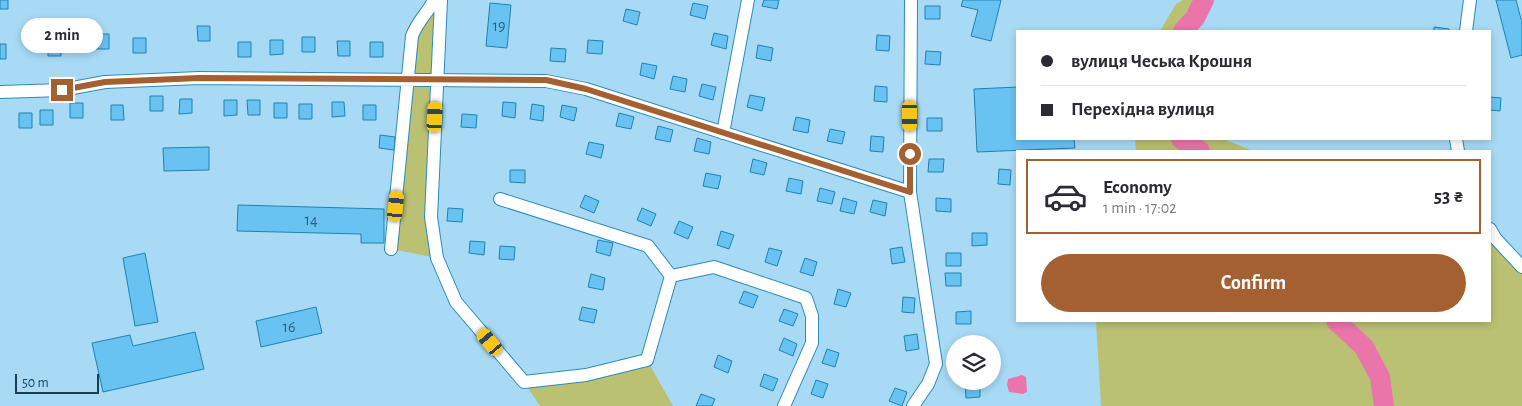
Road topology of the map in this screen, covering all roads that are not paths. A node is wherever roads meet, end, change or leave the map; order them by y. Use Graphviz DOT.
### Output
graph roads {
  1 [pos="434,0"];
  2 [pos="441,0"];
  3 [pos="748,0"];
  4 [pos="911,0"];
  5 [pos="1470,0"];
  6 [pos="1466,30"];
  7 [pos="409,80"];
  8 [pos="437,80"];
  9 [pos="0,92"];
  10 [pos="723,133"];
  11 [pos="910,192"];
  12 [pos="500,199"];
  13 [pos="1491,231"];
  14 [pos="391,249"];
  15 [pos="1522,267"];
  16 [pos="671,276"];
  17 [pos="784,406"];
  18 [pos="913,406"];
  1 -- 7 [label="street"];
  2 -- 8 [label="street"];
  3 -- 10 [label="street"];
  4 -- 11 [label="street"];
  5 -- 6 [label="street"];
  7 -- 8 [label="street"];
  7 -- 9 [label="street"];
  7 -- 14 [label="street"];
  8 -- 10 [label="street"];
  8 -- 16 [label="street"];
  10 -- 11 [label="street"];
  11 -- 18 [label="street"];
  12 -- 16 [label="street"];
  13 -- 15 [label="street"];
  16 -- 17 [label="street"];
}
